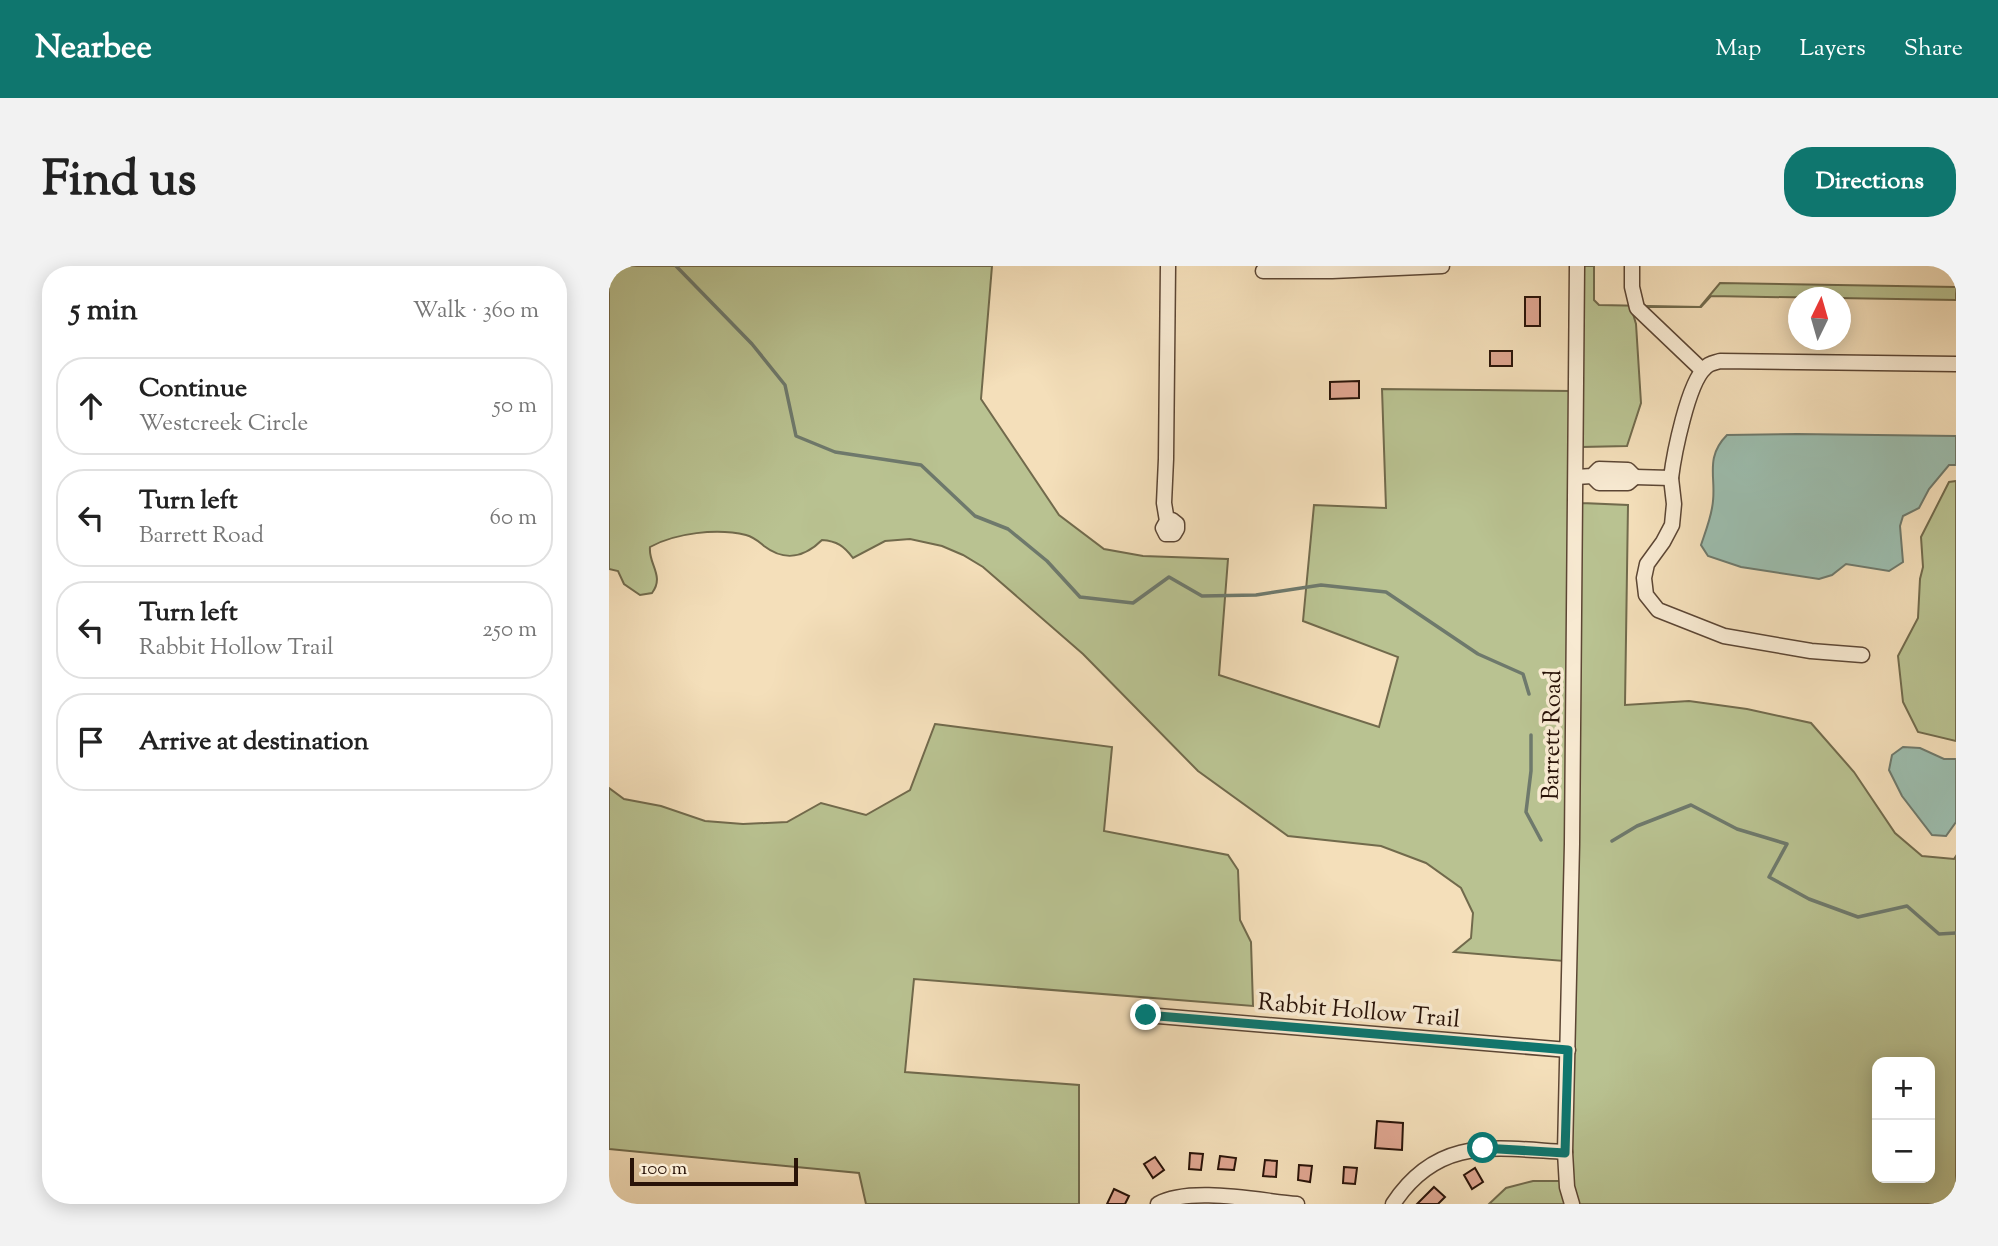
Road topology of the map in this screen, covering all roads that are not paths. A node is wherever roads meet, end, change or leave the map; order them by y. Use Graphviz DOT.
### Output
graph roads {
  1 [pos="1168,266"];
  2 [pos="1442,266"];
  3 [pos="1577,266"];
  4 [pos="1632,266"];
  5 [pos="1263,271"];
  6 [pos="1956,364"];
  7 [pos="1702,370"];
  8 [pos="1576,477"];
  9 [pos="1671,478"];
  10 [pos="1167,521"];
  11 [pos="1861,655"];
  12 [pos="1146,1015"];
  13 [pos="1568,1050"];
  14 [pos="1565,1153"];
  15 [pos="1158,1204"];
  16 [pos="1297,1204"];
  17 [pos="1393,1204"];
  18 [pos="1572,1204"];
  1 -- 10 [label="street"];
  2 -- 5 [label="street"];
  3 -- 8 [label="street, Barrett Road"];
  4 -- 7 [label="street"];
  6 -- 7 [label="street"];
  7 -- 9 [label="street"];
  8 -- 9 [label="street"];
  8 -- 13 [label="street, Barrett Road"];
  9 -- 11 [label="street"];
  12 -- 13 [label="street, Rabbit Hollow Trail"];
  13 -- 14 [label="street, Barrett Road"];
  14 -- 17 [label="street"];
  14 -- 18 [label="street, Barrett Road"];
  15 -- 16 [label="street"];
}
